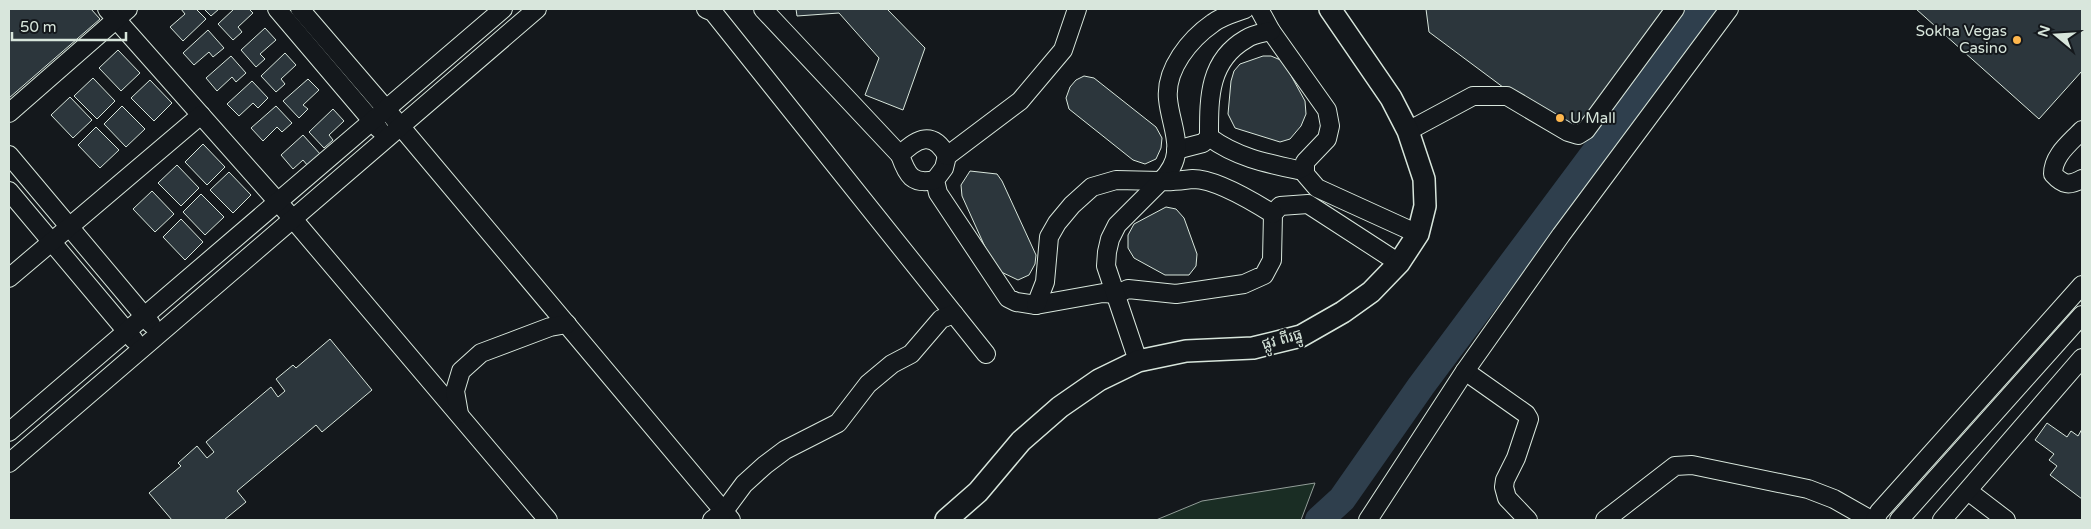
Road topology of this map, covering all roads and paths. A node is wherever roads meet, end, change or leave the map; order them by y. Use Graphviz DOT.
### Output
graph roads {
  1 [pos="277,9"];
  2 [pos="300,9"];
  3 [pos="503,9"];
  4 [pos="537,9"];
  5 [pos="763,9"];
  6 [pos="1077,9"];
  7 [pos="1244,9"];
  8 [pos="1259,9"];
  9 [pos="1330,9"];
  10 [pos="1676,9"];
  11 [pos="1729,9"];
  12 [pos="711,10"];
  13 [pos="117,12"];
  14 [pos="1271,31"];
  15 [pos="386,108"];
  16 [pos="9,113"];
  17 [pos="201,115"];
  18 [pos="372,121"];
  19 [pos="400,126"];
  20 [pos="2082,130"];
  21 [pos="1408,131"];
  22 [pos="1209,137"];
  23 [pos="386,138"];
  24 [pos="1176,150"];
  25 [pos="9,155"];
  26 [pos="900,155"];
  27 [pos="947,156"];
  28 [pos="1304,167"];
  29 [pos="2082,179"];
  30 [pos="935,180"];
  31 [pos="1162,181"];
  32 [pos="1317,188"];
  33 [pos="9,192"];
  34 [pos="278,202"];
  35 [pos="1308,204"];
  36 [pos="1273,214"];
  37 [pos="293,219"];
  38 [pos="69,227"];
  39 [pos="1418,234"];
  40 [pos="51,242"];
  41 [pos="1399,263"];
  42 [pos="9,278"];
  43 [pos="2082,285"];
  44 [pos="1116,294"];
  45 [pos="2069,300"];
  46 [pos="1036,305"];
  47 [pos="954,314"];
  48 [pos="2082,315"];
  49 [pos="144,316"];
  50 [pos="567,324"];
  51 [pos="126,331"];
  52 [pos="159,334"];
  53 [pos="142,349"];
  54 [pos="986,354"];
  55 [pos="2082,358"];
  56 [pos="1138,362"];
  57 [pos="1465,371"];
  58 [pos="459,415"];
  59 [pos="9,432"];
  60 [pos="9,463"];
  61 [pos="1968,491"];
  62 [pos="722,517"];
  63 [pos="2001,519"];
  64 [pos="548,520"];
  65 [pos="946,520"];
  66 [pos="1368,520"];
  67 [pos="1528,520"];
  68 [pos="1605,520"];
  69 [pos="1873,520"];
  70 [pos="1899,520"];
  71 [pos="1942,520"];
  1 -- 18 [label="street"];
  2 -- 15 [label="street"];
  3 -- 15 [label="street"];
  4 -- 19 [label="street"];
  5 -- 26 [label="street"];
  6 -- 27 [label="street"];
  7 -- 24 [label="street"];
  8 -- 14 [label="street"];
  9 -- 21 [label="main road, ផ្លូវ ពីរធ្នូ"];
  10 -- 21 [label="street"];
  11 -- 57 [label="street"];
  12 -- 47 [label="street"];
  13 -- 16 [label="street"];
  13 -- 17 [label="street"];
  14 -- 22 [label="street"];
  14 -- 28 [label="street"];
  15 -- 18 [label="street"];
  15 -- 19 [label="street"];
  17 -- 34 [label="street"];
  17 -- 38 [label="street"];
  18 -- 23 [label="street"];
  18 -- 34 [label="street"];
  19 -- 23 [label="street"];
  19 -- 50 [label="street"];
  20 -- 29 [label="street"];
  21 -- 39 [label="main road, ផ្លូវ ពីរធ្នូ"];
  22 -- 24 [label="street"];
  22 -- 28 [label="street"];
  23 -- 37 [label="street"];
  24 -- 31 [label="street"];
  25 -- 38 [label="street"];
  26 -- 27 [label="street"];
  26 -- 30 [label="street"];
  27 -- 30 [label="street"];
  28 -- 32 [label="street"];
  30 -- 46 [label="street"];
  31 -- 36 [label="street"];
  31 -- 44 [label="street"];
  31 -- 46 [label="street"];
  32 -- 35 [label="street"];
  32 -- 39 [label="street"];
  33 -- 40 [label="street"];
  34 -- 37 [label="street"];
  34 -- 49 [label="street"];
  35 -- 36 [label="street"];
  35 -- 41 [label="street"];
  36 -- 44 [label="street"];
  37 -- 52 [label="street"];
  37 -- 58 [label="street"];
  38 -- 40 [label="street"];
  38 -- 49 [label="street"];
  39 -- 41 [label="main road, ផ្លូវ ពីរធ្នូ"];
  40 -- 42 [label="street"];
  40 -- 51 [label="street"];
  41 -- 56 [label="main road, ផ្លូវ ពីរធ្នូ"];
  43 -- 45 [label="street"];
  44 -- 46 [label="street"];
  44 -- 56 [label="street"];
  45 -- 48 [label="street"];
  45 -- 69 [label="street"];
  47 -- 54 [label="street"];
  47 -- 62 [label="street"];
  48 -- 70 [label="street"];
  49 -- 51 [label="street"];
  49 -- 52 [label="street"];
  50 -- 58 [label="street"];
  50 -- 62 [label="street"];
  51 -- 53 [label="street"];
  51 -- 59 [label="street"];
  52 -- 53 [label="street"];
  53 -- 60 [label="street"];
  55 -- 61 [label="street"];
  56 -- 65 [label="main road, ផ្លូវ ពីរធ្នូ"];
  57 -- 66 [label="street"];
  57 -- 67 [label="street"];
  58 -- 64 [label="street"];
  61 -- 63 [label="street"];
  61 -- 71 [label="street"];
  68 -- 69 [label="street"];
}
